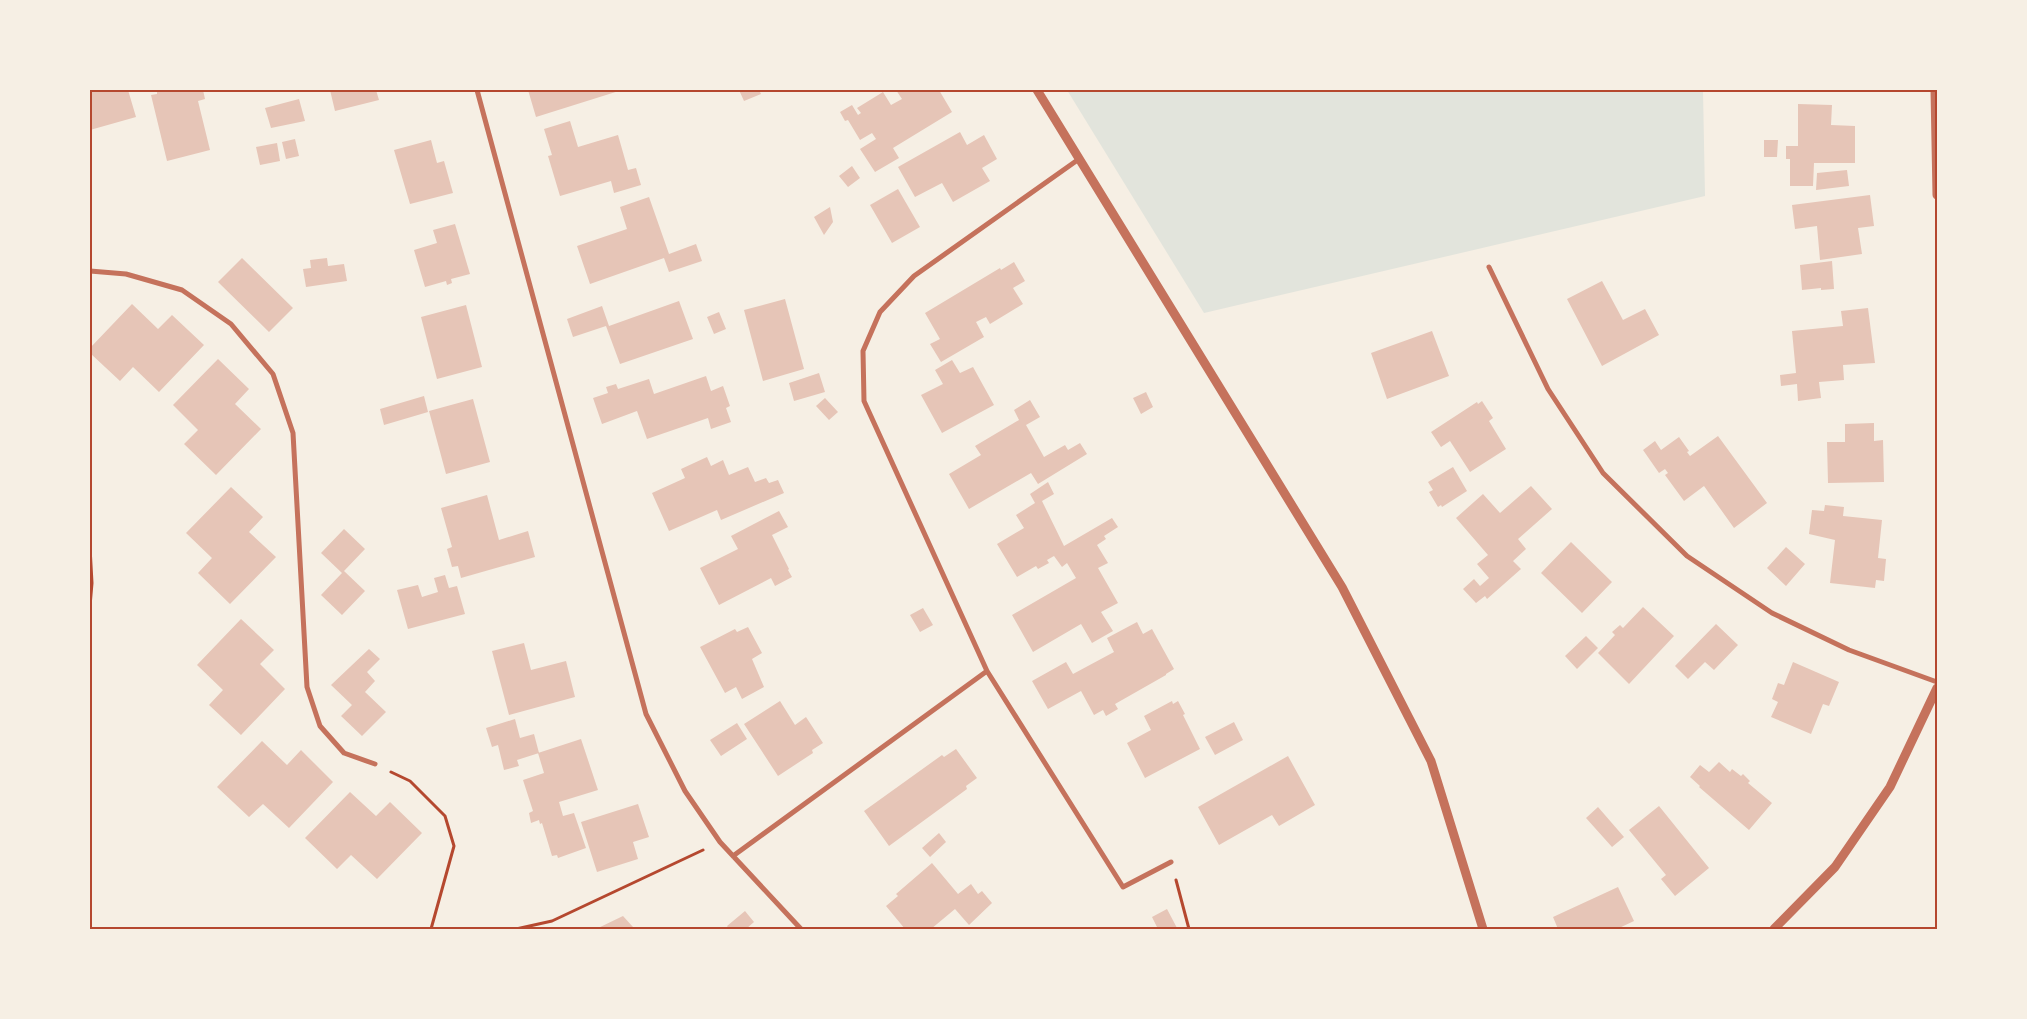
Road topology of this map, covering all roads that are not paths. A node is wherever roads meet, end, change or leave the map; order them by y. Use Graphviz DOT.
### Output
graph roads {
  1 [pos="477,90"];
  2 [pos="1038,90"];
  3 [pos="1935,90"];
  4 [pos="1078,159"];
  5 [pos="1937,195"];
  6 [pos="1489,267"];
  7 [pos="90,271"];
  8 [pos="987,671"];
  9 [pos="1937,682"];
  10 [pos="1937,688"];
  11 [pos="375,764"];
  12 [pos="733,856"];
  13 [pos="1171,862"];
  14 [pos="801,929"];
  15 [pos="1483,929"];
  16 [pos="1774,929"];
  1 -- 12 [label="street"];
  2 -- 4 [label="street"];
  3 -- 5 [label="street"];
  4 -- 8 [label="street"];
  4 -- 15 [label="street"];
  6 -- 9 [label="street"];
  7 -- 11 [label="street"];
  8 -- 12 [label="street"];
  8 -- 13 [label="street"];
  10 -- 16 [label="street"];
  12 -- 14 [label="street"];
}
